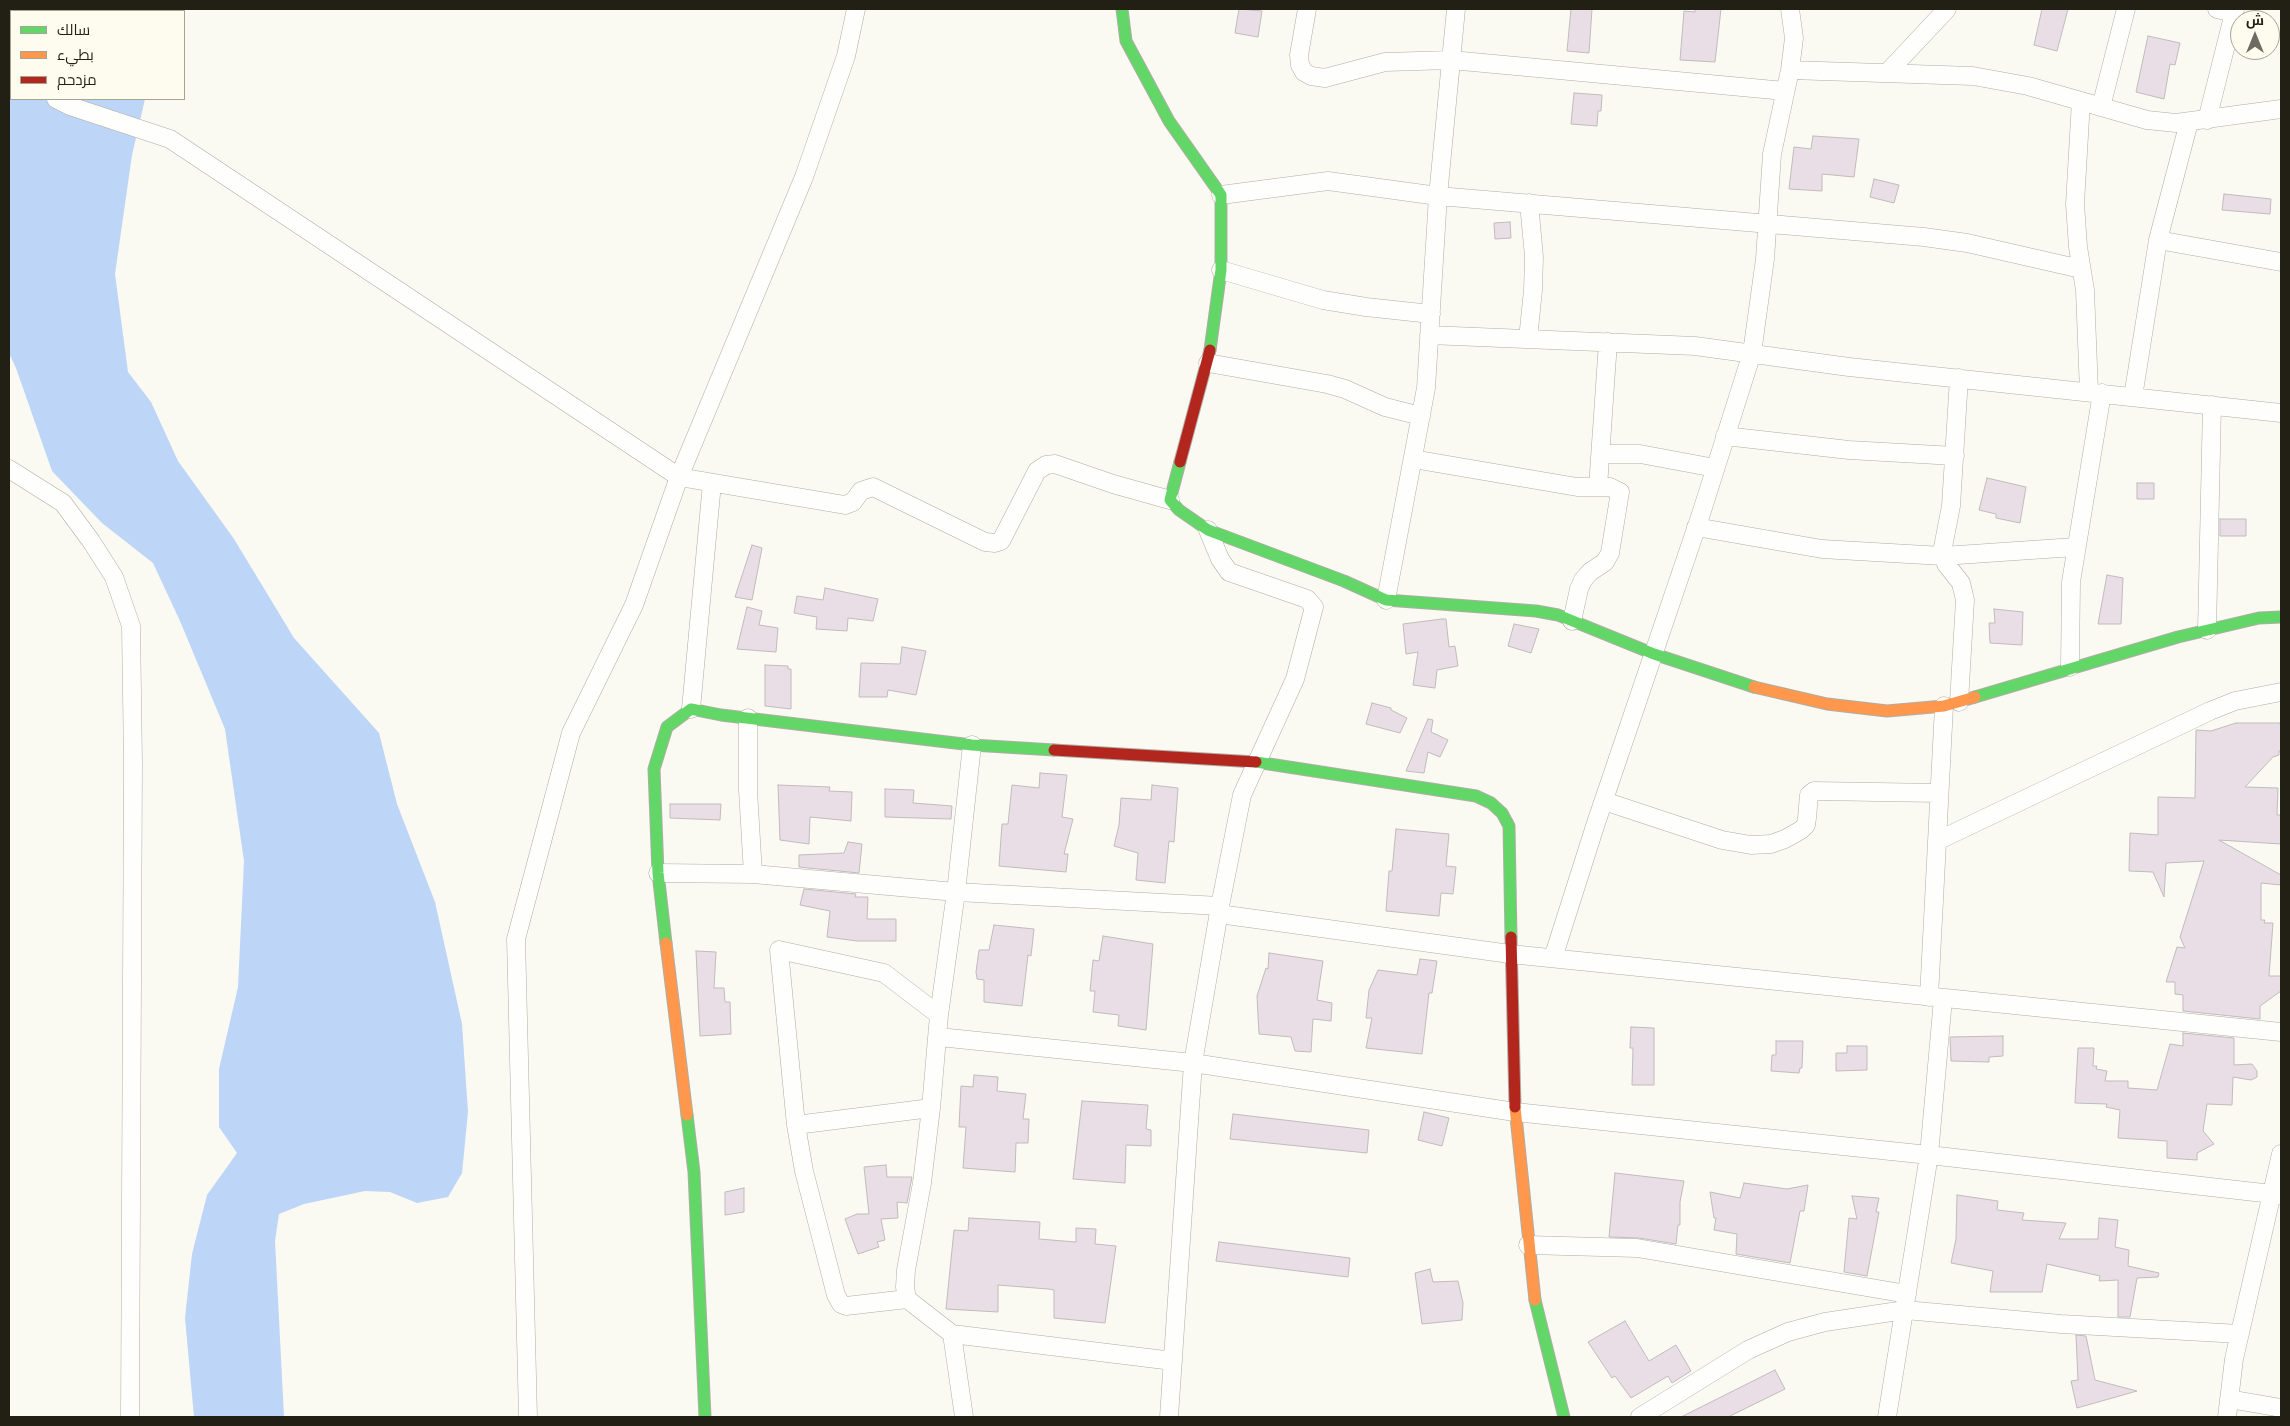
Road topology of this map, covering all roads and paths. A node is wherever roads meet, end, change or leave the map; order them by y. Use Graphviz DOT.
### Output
graph roads {
  1 [pos="856,9"];
  2 [pos="1122,9"];
  3 [pos="1307,9"];
  4 [pos="1456,9"];
  5 [pos="1790,9"];
  6 [pos="1947,9"];
  7 [pos="2126,9"];
  8 [pos="2228,10"];
  9 [pos="1451,60"];
  10 [pos="1790,70"];
  11 [pos="1887,73"];
  12 [pos="1785,91"];
  13 [pos="58,100"];
  14 [pos="2081,101"];
  15 [pos="2101,107"];
  16 [pos="2281,109"];
  17 [pos="2207,120"];
  18 [pos="2189,122"];
  19 [pos="1221,195"];
  20 [pos="1438,196"];
  21 [pos="1529,204"];
  22 [pos="1767,224"];
  23 [pos="2158,240"];
  24 [pos="2281,262"];
  25 [pos="2082,269"];
  26 [pos="1221,270"];
  27 [pos="1431,314"];
  28 [pos="1429,335"];
  29 [pos="1528,339"];
  30 [pos="1608,342"];
  31 [pos="1752,353"];
  32 [pos="1208,363"];
  33 [pos="1959,378"];
  34 [pos="2096,392"];
  35 [pos="2133,396"];
  36 [pos="2212,405"];
  37 [pos="2281,414"];
  38 [pos="1421,416"];
  39 [pos="1726,436"];
  40 [pos="1601,454"];
  41 [pos="1955,456"];
  42 [pos="1413,459"];
  43 [pos="1716,468"];
  44 [pos="9,470"];
  45 [pos="679,477"];
  46 [pos="712,483"];
  47 [pos="1598,487"];
  48 [pos="1170,500"];
  49 [pos="1696,527"];
  50 [pos="1208,530"];
  51 [pos="2076,547"];
  52 [pos="1943,556"];
  53 [pos="1386,600"];
  54 [pos="2281,616"];
  55 [pos="1572,620"];
  56 [pos="2207,630"];
  57 [pos="1654,654"];
  58 [pos="2070,667"];
  59 [pos="2281,692"];
  60 [pos="1952,704"];
  61 [pos="691,709"];
  62 [pos="748,718"];
  63 [pos="972,745"];
  64 [pos="1256,762"];
  65 [pos="1939,793"];
  66 [pos="1604,801"];
  67 [pos="1937,841"];
  68 [pos="658,873"];
  69 [pos="753,874"];
  70 [pos="956,892"];
  71 [pos="1219,910"];
  72 [pos="1510,954"];
  73 [pos="1553,958"];
  74 [pos="1936,998"];
  75 [pos="939,1014"];
  76 [pos="2281,1032"];
  77 [pos="938,1037"];
  78 [pos="1193,1062"];
  79 [pos="931,1108"];
  80 [pos="1515,1112"];
  81 [pos="796,1125"];
  82 [pos="2281,1154"];
  83 [pos="1929,1155"];
  84 [pos="2277,1195"];
  85 [pos="1528,1245"];
  86 [pos="907,1300"];
  87 [pos="1906,1302"];
  88 [pos="952,1334"];
  89 [pos="2240,1334"];
  90 [pos="1173,1362"];
  91 [pos="2229,1399"];
  92 [pos="2281,1408"];
  93 [pos="130,1417"];
  94 [pos="528,1417"];
  95 [pos="705,1417"];
  96 [pos="964,1417"];
  97 [pos="1169,1417"];
  98 [pos="1564,1417"];
  99 [pos="1640,1417"];
  100 [pos="1887,1417"];
  101 [pos="2227,1417"];
  1 -- 45 [label="street"];
  2 -- 19 [label="street"];
  3 -- 9 [label="street"];
  4 -- 9 [label="street"];
  5 -- 10 [label="street"];
  6 -- 11 [label="street"];
  7 -- 15 [label="street"];
  8 -- 17 [label="street"];
  9 -- 12 [label="street"];
  9 -- 20 [label="street"];
  10 -- 11 [label="street"];
  10 -- 12 [label="street"];
  11 -- 14 [label="street"];
  12 -- 22 [label="street"];
  13 -- 45 [label="street"];
  14 -- 15 [label="street"];
  14 -- 25 [label="street"];
  15 -- 18 [label="street"];
  16 -- 17 [label="street"];
  17 -- 18 [label="street"];
  18 -- 23 [label="street"];
  19 -- 20 [label="street"];
  19 -- 26 [label="street"];
  20 -- 21 [label="street"];
  20 -- 27 [label="street"];
  21 -- 22 [label="street"];
  21 -- 29 [label="street"];
  22 -- 25 [label="street"];
  22 -- 31 [label="street"];
  23 -- 24 [label="street"];
  23 -- 35 [label="street"];
  25 -- 34 [label="street"];
  26 -- 27 [label="street"];
  26 -- 32 [label="street"];
  27 -- 28 [label="street"];
  28 -- 29 [label="street"];
  28 -- 38 [label="street"];
  29 -- 30 [label="street"];
  30 -- 31 [label="street"];
  30 -- 40 [label="street"];
  31 -- 33 [label="street"];
  31 -- 39 [label="street"];
  32 -- 38 [label="street"];
  32 -- 48 [label="street"];
  33 -- 34 [label="street"];
  33 -- 41 [label="street"];
  34 -- 35 [label="street"];
  34 -- 51 [label="street"];
  35 -- 36 [label="street"];
  36 -- 37 [label="street"];
  36 -- 56 [label="street"];
  38 -- 42 [label="street"];
  39 -- 41 [label="street"];
  39 -- 43 [label="street"];
  40 -- 43 [label="street"];
  40 -- 47 [label="street"];
  41 -- 52 [label="street"];
  42 -- 47 [label="street"];
  42 -- 53 [label="street"];
  43 -- 49 [label="street"];
  44 -- 93 [label="street"];
  45 -- 46 [label="street"];
  45 -- 94 [label="street"];
  46 -- 48 [label="street"];
  46 -- 61 [label="street"];
  47 -- 55 [label="street"];
  48 -- 50 [label="street"];
  49 -- 52 [label="street"];
  49 -- 57 [label="street"];
  50 -- 53 [label="street"];
  50 -- 64 [label="street"];
  51 -- 52 [label="street"];
  51 -- 58 [label="street"];
  52 -- 60 [label="street"];
  53 -- 55 [label="street"];
  54 -- 56 [label="street"];
  55 -- 57 [label="street"];
  56 -- 58 [label="street"];
  57 -- 60 [label="street"];
  57 -- 66 [label="street"];
  58 -- 60 [label="street"];
  59 -- 67 [label="street"];
  60 -- 65 [label="street"];
  61 -- 62 [label="street"];
  61 -- 68 [label="street"];
  62 -- 63 [label="street"];
  62 -- 69 [label="street"];
  63 -- 64 [label="street"];
  63 -- 70 [label="street"];
  64 -- 71 [label="street"];
  64 -- 72 [label="street"];
  65 -- 66 [label="street"];
  65 -- 67 [label="street"];
  66 -- 73 [label="street"];
  67 -- 74 [label="street"];
  68 -- 69 [label="street"];
  68 -- 95 [label="street"];
  69 -- 70 [label="street"];
  70 -- 71 [label="street"];
  70 -- 75 [label="street"];
  71 -- 72 [label="street"];
  71 -- 78 [label="street"];
  72 -- 73 [label="street"];
  72 -- 80 [label="street"];
  73 -- 74 [label="street"];
  74 -- 76 [label="street"];
  74 -- 83 [label="street"];
  75 -- 77 [label="street"];
  75 -- 81 [label="street"];
  77 -- 78 [label="street"];
  77 -- 79 [label="street"];
  78 -- 80 [label="street"];
  78 -- 90 [label="street"];
  79 -- 81 [label="street"];
  79 -- 86 [label="street"];
  80 -- 83 [label="street"];
  80 -- 85 [label="street"];
  81 -- 86 [label="street"];
  82 -- 84 [label="street"];
  83 -- 84 [label="street"];
  83 -- 87 [label="street"];
  84 -- 89 [label="street"];
  85 -- 87 [label="street"];
  85 -- 98 [label="street"];
  86 -- 88 [label="street"];
  87 -- 89 [label="street"];
  87 -- 99 [label="street"];
  87 -- 100 [label="street"];
  88 -- 90 [label="street"];
  88 -- 96 [label="street"];
  89 -- 91 [label="street"];
  90 -- 97 [label="street"];
  91 -- 92 [label="street"];
  91 -- 101 [label="street"];
}
